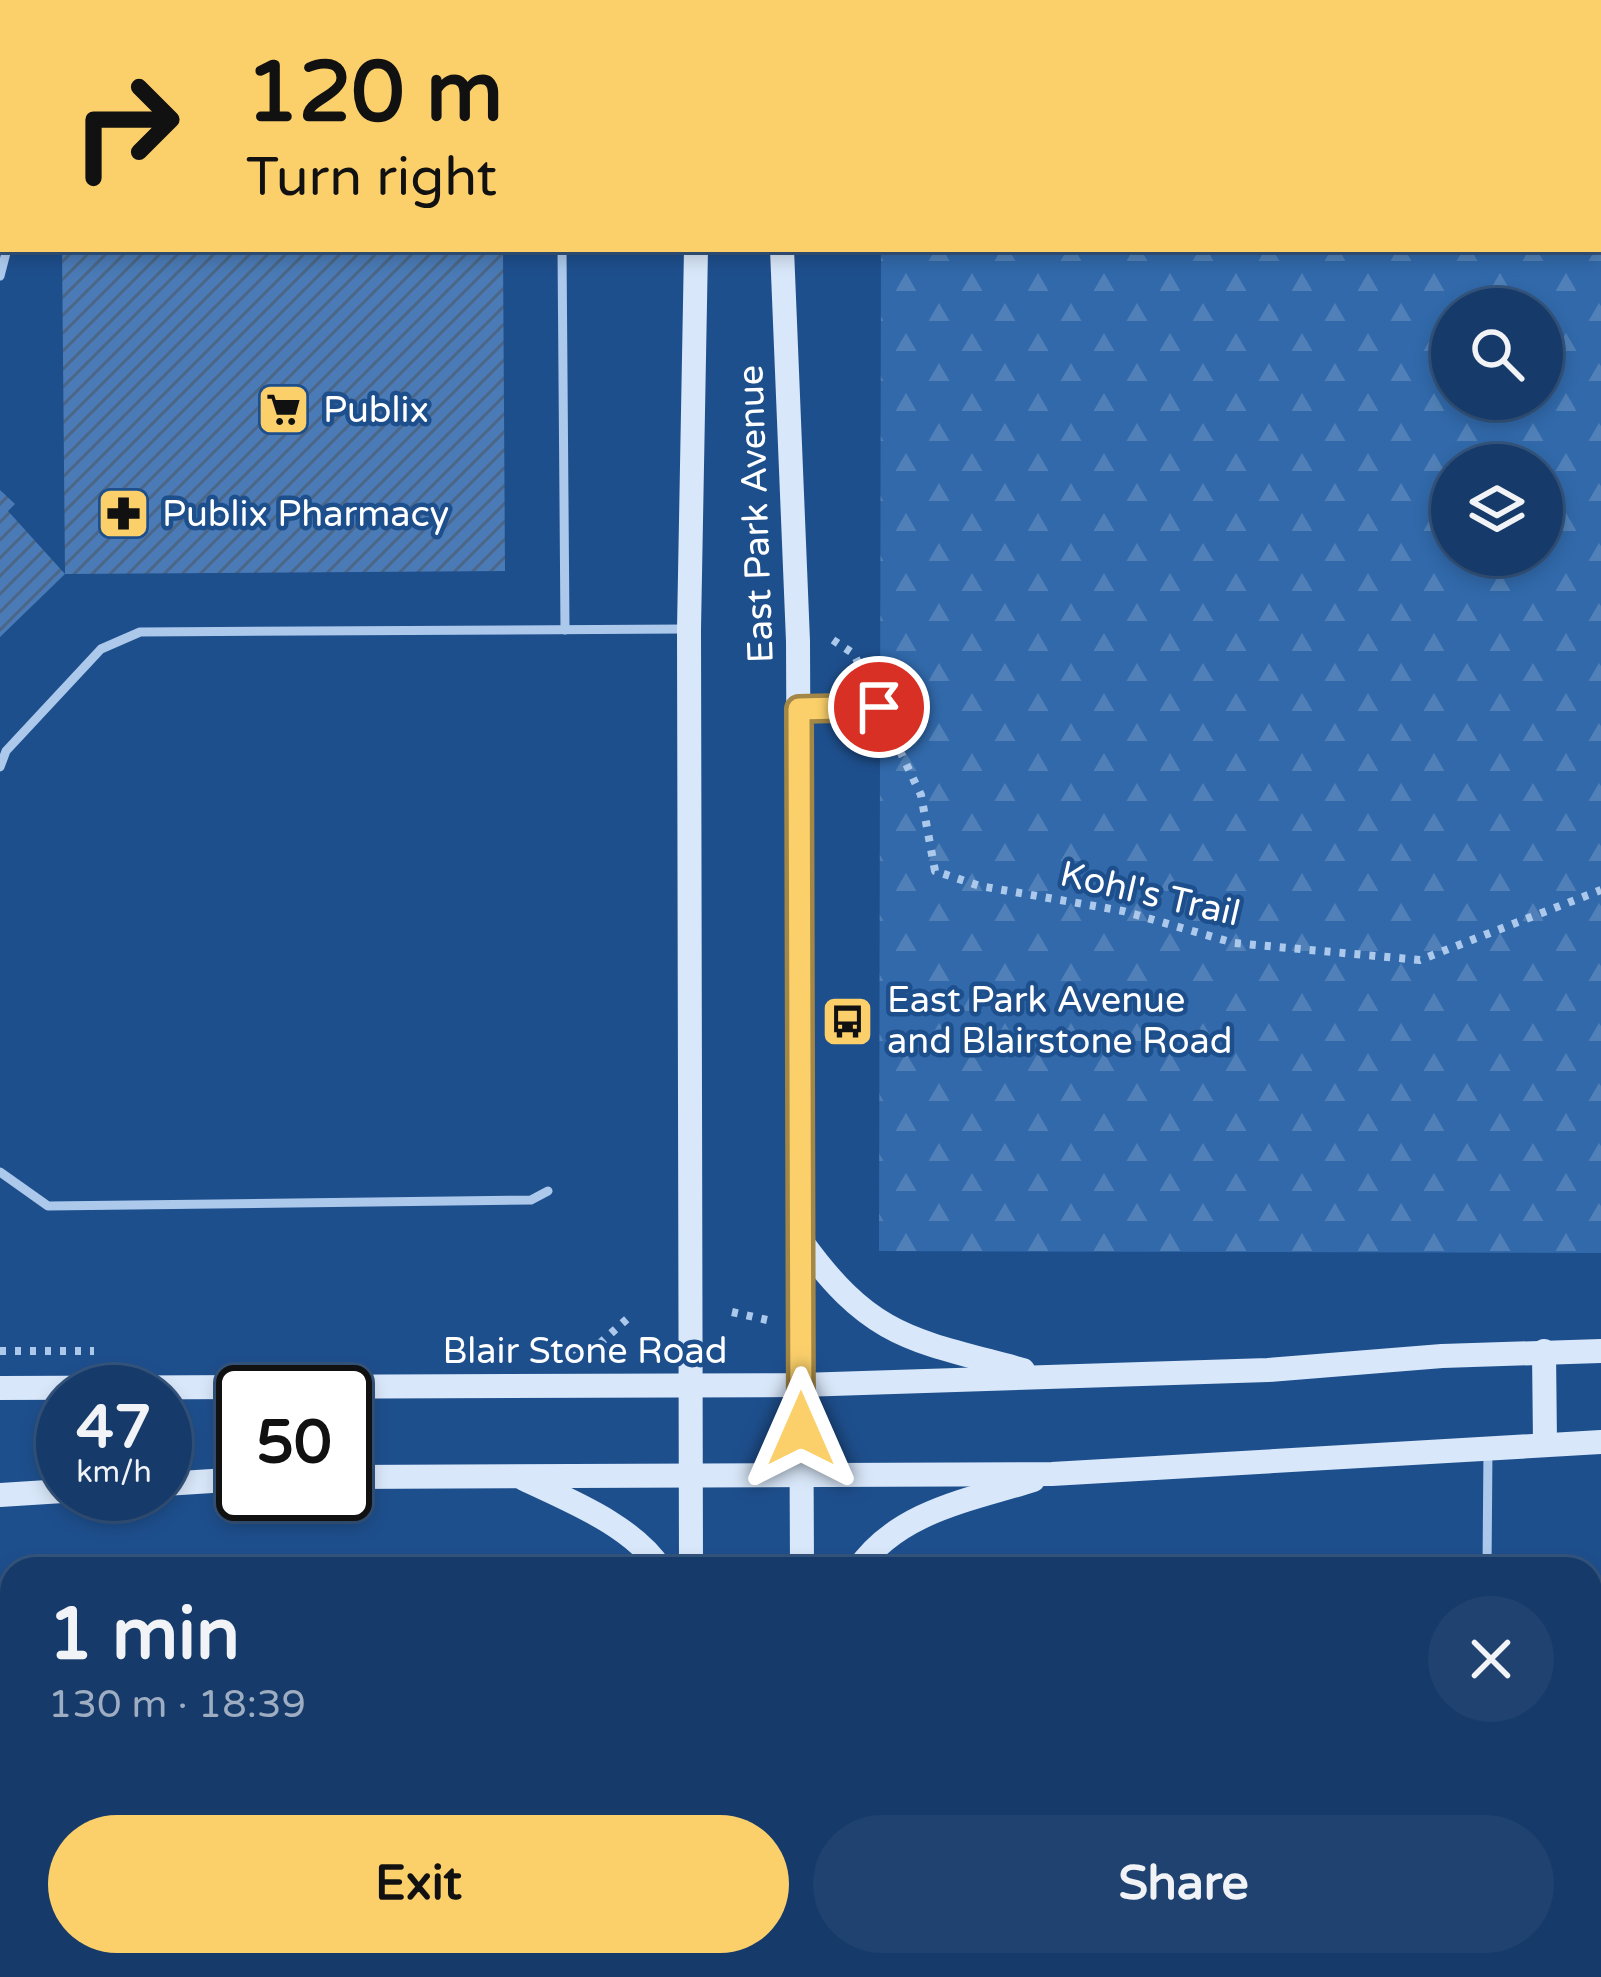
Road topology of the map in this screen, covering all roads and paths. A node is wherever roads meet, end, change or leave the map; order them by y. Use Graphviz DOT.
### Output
graph roads {
  1 [pos="562,252"];
  2 [pos="696,252"];
  3 [pos="782,252"];
  4 [pos="689,629"];
  5 [pos="565,630"];
  6 [pos="832,640"];
  7 [pos="879,707"];
  8 [pos="799,709"];
  9 [pos="0,766"];
  10 [pos="1601,890"];
  11 [pos="0,1172"];
  12 [pos="548,1191"];
  13 [pos="801,1241"];
  14 [pos="732,1312"];
  15 [pos="627,1319"];
  16 [pos="767,1320"];
  17 [pos="0,1351"];
  18 [pos="94,1351"];
  19 [pos="1544,1351"];
  20 [pos="1601,1351"];
  21 [pos="565,1352"];
  22 [pos="1048,1377"];
  23 [pos="801,1385"];
  24 [pos="0,1388"];
  25 [pos="691,1388"];
  26 [pos="1601,1442"];
  27 [pos="1545,1444"];
  28 [pos="1488,1447"];
  29 [pos="690,1473"];
  30 [pos="801,1473"];
  31 [pos="1057,1473"];
  32 [pos="517,1475"];
  33 [pos="372,1477"];
  34 [pos="36,1493"];
  35 [pos="0,1495"];
  36 [pos="653,1557"];
  37 [pos="691,1557"];
  38 [pos="802,1557"];
  39 [pos="869,1557"];
  40 [pos="1487,1557"];
  1 -- 5 [label="lane"];
  2 -- 4 [label="main road, East Park Avenue"];
  3 -- 8 [label="main road, East Park Avenue"];
  4 -- 5 [label="lane"];
  4 -- 25 [label="main road, East Park Avenue"];
  5 -- 9 [label="lane"];
  6 -- 7 [label="path, Kohl's Trail"];
  7 -- 8 [label="lane"];
  7 -- 10 [label="path, Kohl's Trail"];
  8 -- 13 [label="main road, East Park Avenue"];
  11 -- 12 [label="lane"];
  13 -- 22 [label="main road"];
  13 -- 23 [label="main road, East Park Avenue"];
  14 -- 16 [label="path"];
  15 -- 21 [label="path"];
  17 -- 18 [label="path"];
  19 -- 20 [label="main road, Blair Stone Road"];
  19 -- 22 [label="main road, Blair Stone Road"];
  19 -- 27 [label="main road"];
  22 -- 23 [label="main road, Blair Stone Road"];
  23 -- 25 [label="main road, Blair Stone Road"];
  23 -- 30 [label="main road, East Park Avenue"];
  24 -- 25 [label="main road, Blair Stone Road"];
  25 -- 29 [label="main road, East Park Avenue"];
  26 -- 27 [label="main road"];
  27 -- 28 [label="main road"];
  28 -- 31 [label="main road"];
  28 -- 40 [label="lane"];
  29 -- 30 [label="main road"];
  29 -- 32 [label="main road"];
  29 -- 37 [label="main road, East Park Avenue"];
  30 -- 31 [label="main road"];
  30 -- 38 [label="main road, East Park Avenue"];
  31 -- 39 [label="main road"];
  32 -- 33 [label="main road"];
  32 -- 36 [label="main road"];
  34 -- 35 [label="main road"];
}
